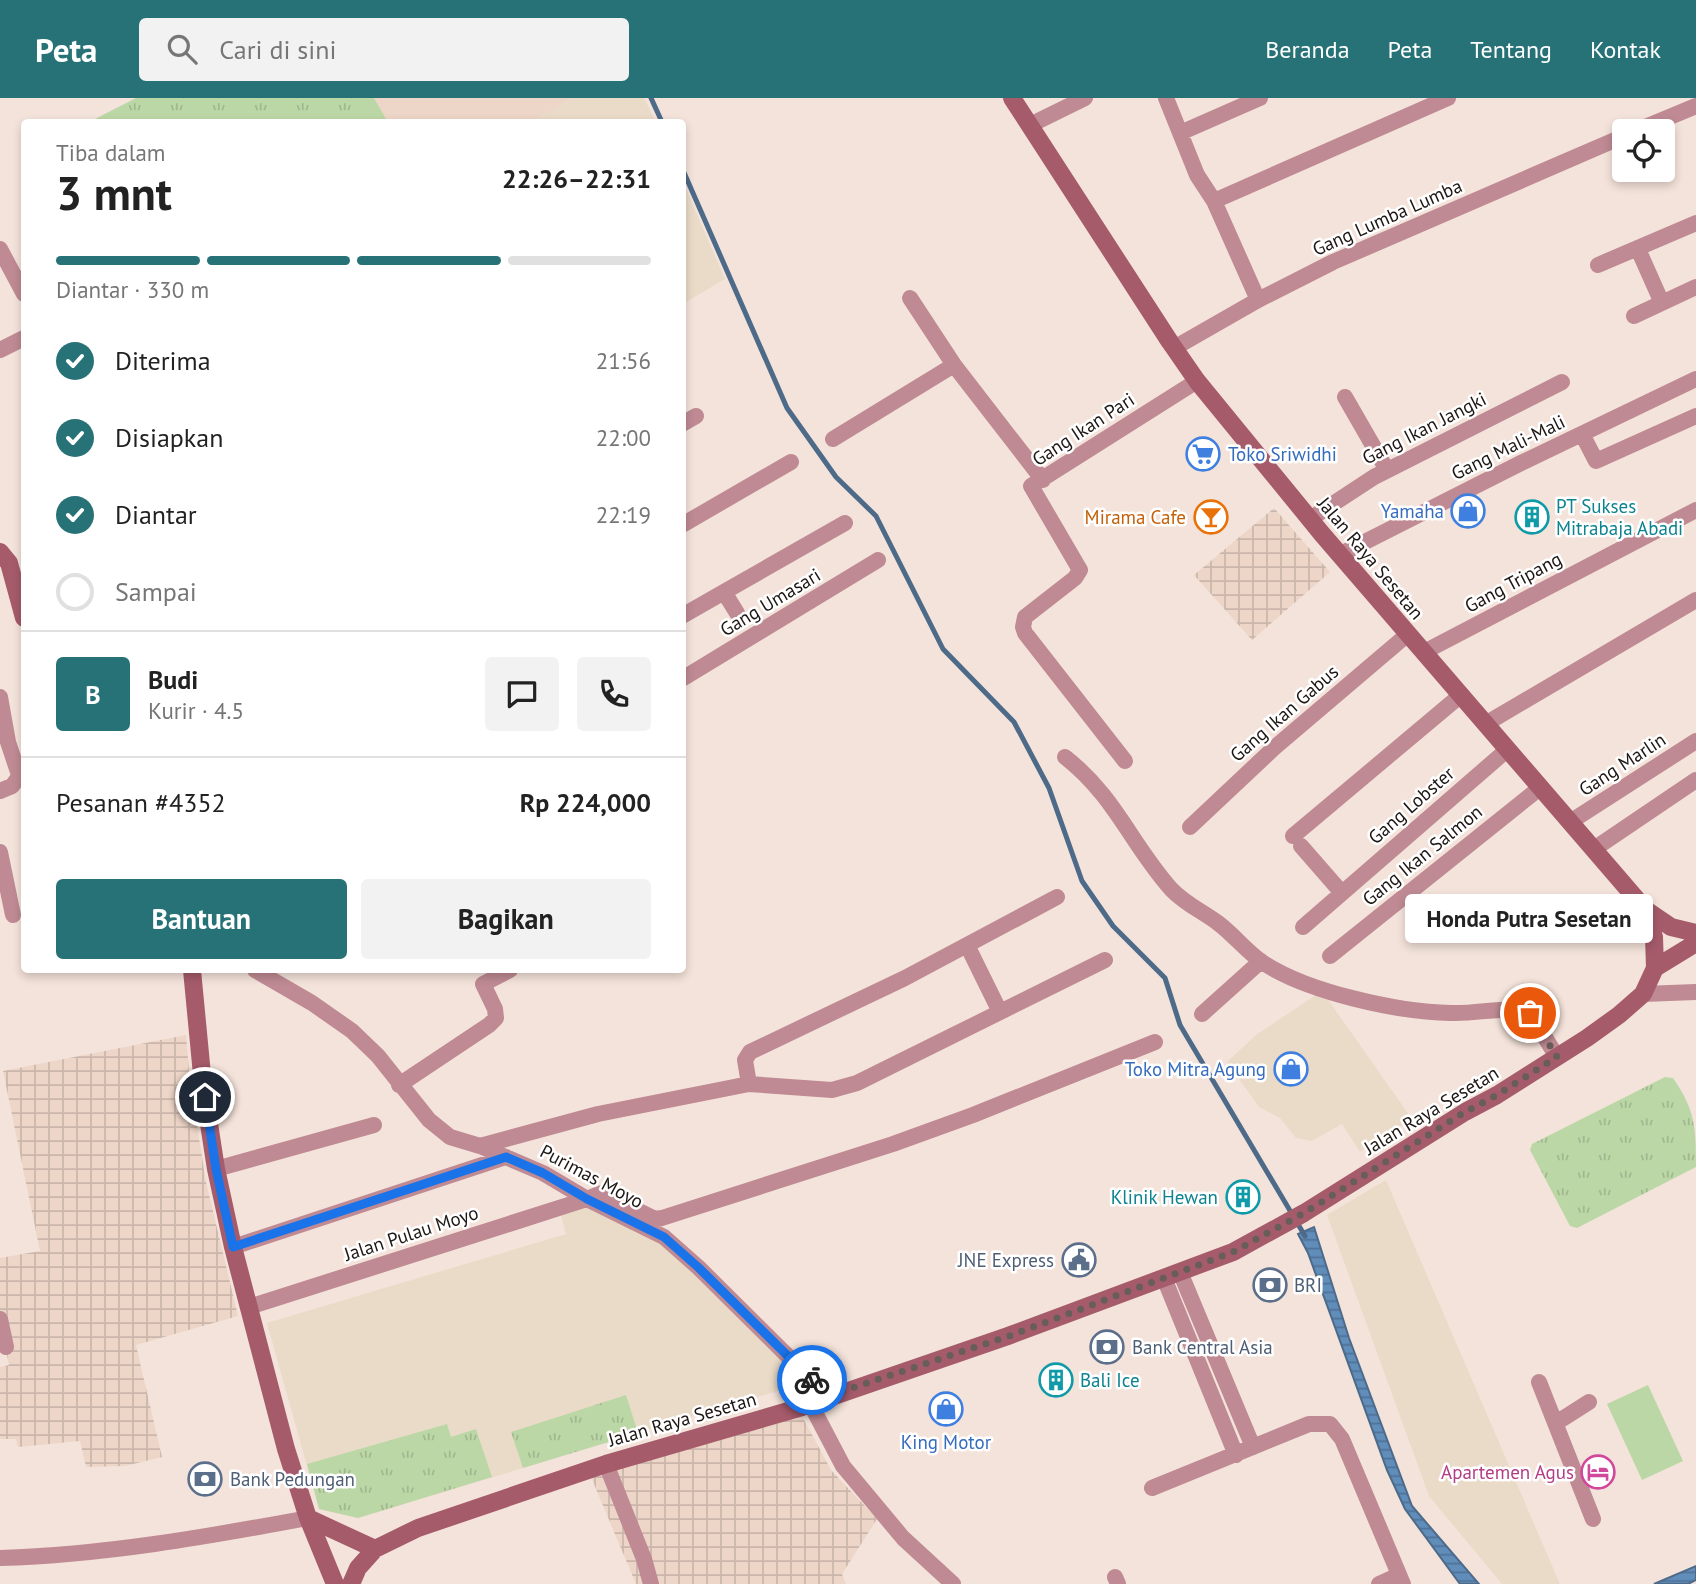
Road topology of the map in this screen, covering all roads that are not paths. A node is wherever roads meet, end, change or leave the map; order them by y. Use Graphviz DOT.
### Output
graph roads {
  1 [pos="1012,98"];
  2 [pos="1085,98"];
  3 [pos="1166,98"];
  4 [pos="1260,98"];
  5 [pos="1448,98"];
  6 [pos="1696,106"];
  7 [pos="1665,119"];
  8 [pos="1030,125"];
  9 [pos="1180,133"];
  10 [pos="1612,141"];
  11 [pos="1214,201"];
  12 [pos="1696,223"];
  13 [pos="0,249"];
  14 [pos="1638,249"];
  15 [pos="1598,265"];
  16 [pos="1696,287"];
  17 [pos="21,288"];
  18 [pos="910,298"];
  19 [pos="1258,300"];
  20 [pos="1662,303"];
  21 [pos="1633,316"];
  22 [pos="21,340"];
  23 [pos="1174,348"];
  24 [pos="0,350"];
  25 [pos="954,365"];
  26 [pos="1696,379"];
  27 [pos="1198,381"];
  28 [pos="1562,382"];
  29 [pos="1345,397"];
  30 [pos="1696,416"];
  31 [pos="1582,433"];
  32 [pos="833,439"];
  33 [pos="791,462"];
  34 [pos="1387,470"];
  35 [pos="1043,480"];
  36 [pos="1696,510"];
  37 [pos="1310,519"];
  38 [pos="686,523"];
  39 [pos="845,523"];
  40 [pos="0,552"];
  41 [pos="1339,555"];
  42 [pos="878,560"];
  43 [pos="724,592"];
  44 [pos="1696,600"];
  45 [pos="21,607"];
  46 [pos="737,613"];
  47 [pos="686,614"];
  48 [pos="1408,634"];
  49 [pos="1424,652"];
  50 [pos="686,677"];
  51 [pos="1461,695"];
  52 [pos="0,697"];
  53 [pos="1487,723"];
  54 [pos="1696,741"];
  55 [pos="1508,749"];
  56 [pos="1065,757"];
  57 [pos="1125,761"];
  58 [pos="21,770"];
  59 [pos="21,774"];
  60 [pos="1696,780"];
  61 [pos="1541,787"];
  62 [pos="0,791"];
  63 [pos="1570,822"];
  64 [pos="1190,827"];
  65 [pos="1594,849"];
  66 [pos="0,852"];
  67 [pos="1342,893"];
  68 [pos="1057,898"];
  69 [pos="1646,910"];
  70 [pos="13,915"];
  71 [pos="1303,927"];
  72 [pos="1696,933"];
  73 [pos="1696,943"];
  74 [pos="967,945"];
  75 [pos="1330,956"];
  76 [pos="1105,960"];
  77 [pos="1261,961"];
  78 [pos="1655,968"];
  79 [pos="192,973"];
  80 [pos="260,973"];
  81 [pos="480,976"];
  82 [pos="1696,992"];
  83 [pos="1643,994"];
  84 [pos="1000,1012"];
  85 [pos="1202,1014"];
  86 [pos="1154,1042"];
  87 [pos="1557,1057"];
  88 [pos="749,1084"];
  89 [pos="400,1085"];
  90 [pos="374,1125"];
  91 [pos="480,1146"];
  92 [pos="506,1157"];
  93 [pos="216,1169"];
  94 [pos="587,1199"];
  95 [pos="233,1247"];
  96 [pos="1172,1275"];
  97 [pos="248,1307"];
  98 [pos="0,1319"];
  99 [pos="6,1347"];
  100 [pos="1539,1382"];
  101 [pos="828,1396"];
  102 [pos="1589,1402"];
  103 [pos="810,1403"];
  104 [pos="1556,1423"];
  105 [pos="1253,1447"];
  106 [pos="1236,1455"];
  107 [pos="606,1464"];
  108 [pos="1152,1488"];
  109 [pos="308,1518"];
  110 [pos="1593,1520"];
  111 [pos="375,1549"];
  112 [pos="0,1558"];
  113 [pos="1401,1580"];
  114 [pos="335,1584"];
  115 [pos="351,1584"];
  116 [pos="651,1584"];
  117 [pos="953,1584"];
  118 [pos="1379,1584"];
  1 -- 8 [label="main road, Jalan Raya Sesetan"];
  2 -- 8 [label="street"];
  3 -- 9 [label="street"];
  4 -- 9 [label="street"];
  5 -- 11 [label="street"];
  6 -- 7 [label="street"];
  8 -- 23 [label="main road, Jalan Raya Sesetan"];
  9 -- 11 [label="street"];
  10 -- 19 [label="street, Gang Lumba Lumba"];
  11 -- 19 [label="street"];
  12 -- 14 [label="street"];
  13 -- 17 [label="street"];
  14 -- 15 [label="street"];
  14 -- 20 [label="street"];
  16 -- 20 [label="street"];
  18 -- 25 [label="street"];
  19 -- 23 [label="street, Gang Lumba Lumba"];
  20 -- 21 [label="street"];
  22 -- 24 [label="street"];
  23 -- 27 [label="main road, Jalan Raya Sesetan"];
  25 -- 32 [label="street"];
  25 -- 35 [label="street"];
  26 -- 31 [label="street, Gang Mali-Mali"];
  27 -- 35 [label="street, Gang Ikan Pari"];
  27 -- 37 [label="main road, Jalan Raya Sesetan"];
  28 -- 34 [label="street, Gang Ikan Jangki"];
  29 -- 34 [label="street"];
  30 -- 31 [label="street"];
  31 -- 41 [label="street, Gang Mali-Mali"];
  33 -- 38 [label="street"];
  34 -- 37 [label="street, Gang Ikan Jangki"];
  35 -- 57 [label="street, Gang Ikan Pari"];
  36 -- 49 [label="street, Gang Tripang"];
  37 -- 41 [label="main road, Jalan Raya Sesetan"];
  39 -- 43 [label="street"];
  40 -- 45 [label="main road"];
  41 -- 48 [label="main road, Jalan Raya Sesetan"];
  42 -- 50 [label="street, Gang Umasari"];
  43 -- 46 [label="street"];
  43 -- 47 [label="street"];
  44 -- 53 [label="street"];
  48 -- 49 [label="main road, Jalan Raya Sesetan"];
  48 -- 64 [label="street, Gang Ikan Gabus"];
  49 -- 51 [label="main road, Jalan Raya Sesetan"];
  51 -- 53 [label="main road, Jalan Raya Sesetan"];
  51 -- 67 [label="street"];
  52 -- 58 [label="street"];
  53 -- 55 [label="main road, Jalan Raya Sesetan"];
  54 -- 63 [label="street, Gang Marlin"];
  55 -- 61 [label="main road, Jalan Raya Sesetan"];
  55 -- 67 [label="street, Gang Lobster"];
  56 -- 77 [label="street"];
  59 -- 62 [label="street"];
  60 -- 65 [label="street"];
  61 -- 63 [label="main road, Jalan Raya Sesetan"];
  61 -- 75 [label="street, Gang Ikan Salmon"];
  63 -- 65 [label="main road, Jalan Raya Sesetan"];
  65 -- 69 [label="main road, Jalan Raya Sesetan"];
  66 -- 70 [label="street"];
  67 -- 71 [label="street, Gang Lobster"];
  68 -- 74 [label="street"];
  69 -- 72 [label="main road"];
  69 -- 78 [label="main road, Jalan Raya Sesetan"];
  73 -- 78 [label="main road"];
  74 -- 84 [label="street"];
  74 -- 88 [label="street"];
  76 -- 84 [label="street"];
  77 -- 85 [label="street"];
  77 -- 87 [label="street"];
  78 -- 83 [label="main road, Jalan Raya Sesetan"];
  79 -- 93 [label="main road"];
  80 -- 89 [label="street, Purimas Moyo"];
  81 -- 89 [label="street"];
  82 -- 83 [label="street"];
  83 -- 87 [label="main road, Jalan Raya Sesetan"];
  84 -- 88 [label="street"];
  86 -- 94 [label="street"];
  87 -- 96 [label="main road, Jalan Raya Sesetan"];
  88 -- 91 [label="street"];
  89 -- 91 [label="street, Purimas Moyo"];
  90 -- 93 [label="street"];
  91 -- 92 [label="street, Purimas Moyo"];
  92 -- 94 [label="street, Purimas Moyo"];
  92 -- 95 [label="street"];
  93 -- 95 [label="main road"];
  94 -- 97 [label="street, Jalan Pulau Moyo"];
  94 -- 101 [label="street, Purimas Moyo"];
  95 -- 97 [label="main road"];
  96 -- 101 [label="main road, Jalan Raya Sesetan"];
  96 -- 105 [label="street"];
  96 -- 106 [label="street"];
  97 -- 109 [label="main road"];
  98 -- 99 [label="street"];
  100 -- 104 [label="street"];
  101 -- 103 [label="main road, Jalan Raya Sesetan"];
  102 -- 104 [label="street"];
  103 -- 107 [label="main road, Jalan Raya Sesetan"];
  103 -- 117 [label="street"];
  104 -- 110 [label="street"];
  105 -- 106 [label="street"];
  105 -- 113 [label="street"];
  106 -- 108 [label="street"];
  107 -- 111 [label="main road, Jalan Raya Sesetan"];
  107 -- 116 [label="street"];
  109 -- 111 [label="main road"];
  109 -- 112 [label="street"];
  109 -- 114 [label="main road"];
  111 -- 115 [label="main road, Jalan Raya Sesetan"];
  113 -- 118 [label="street"];
}
